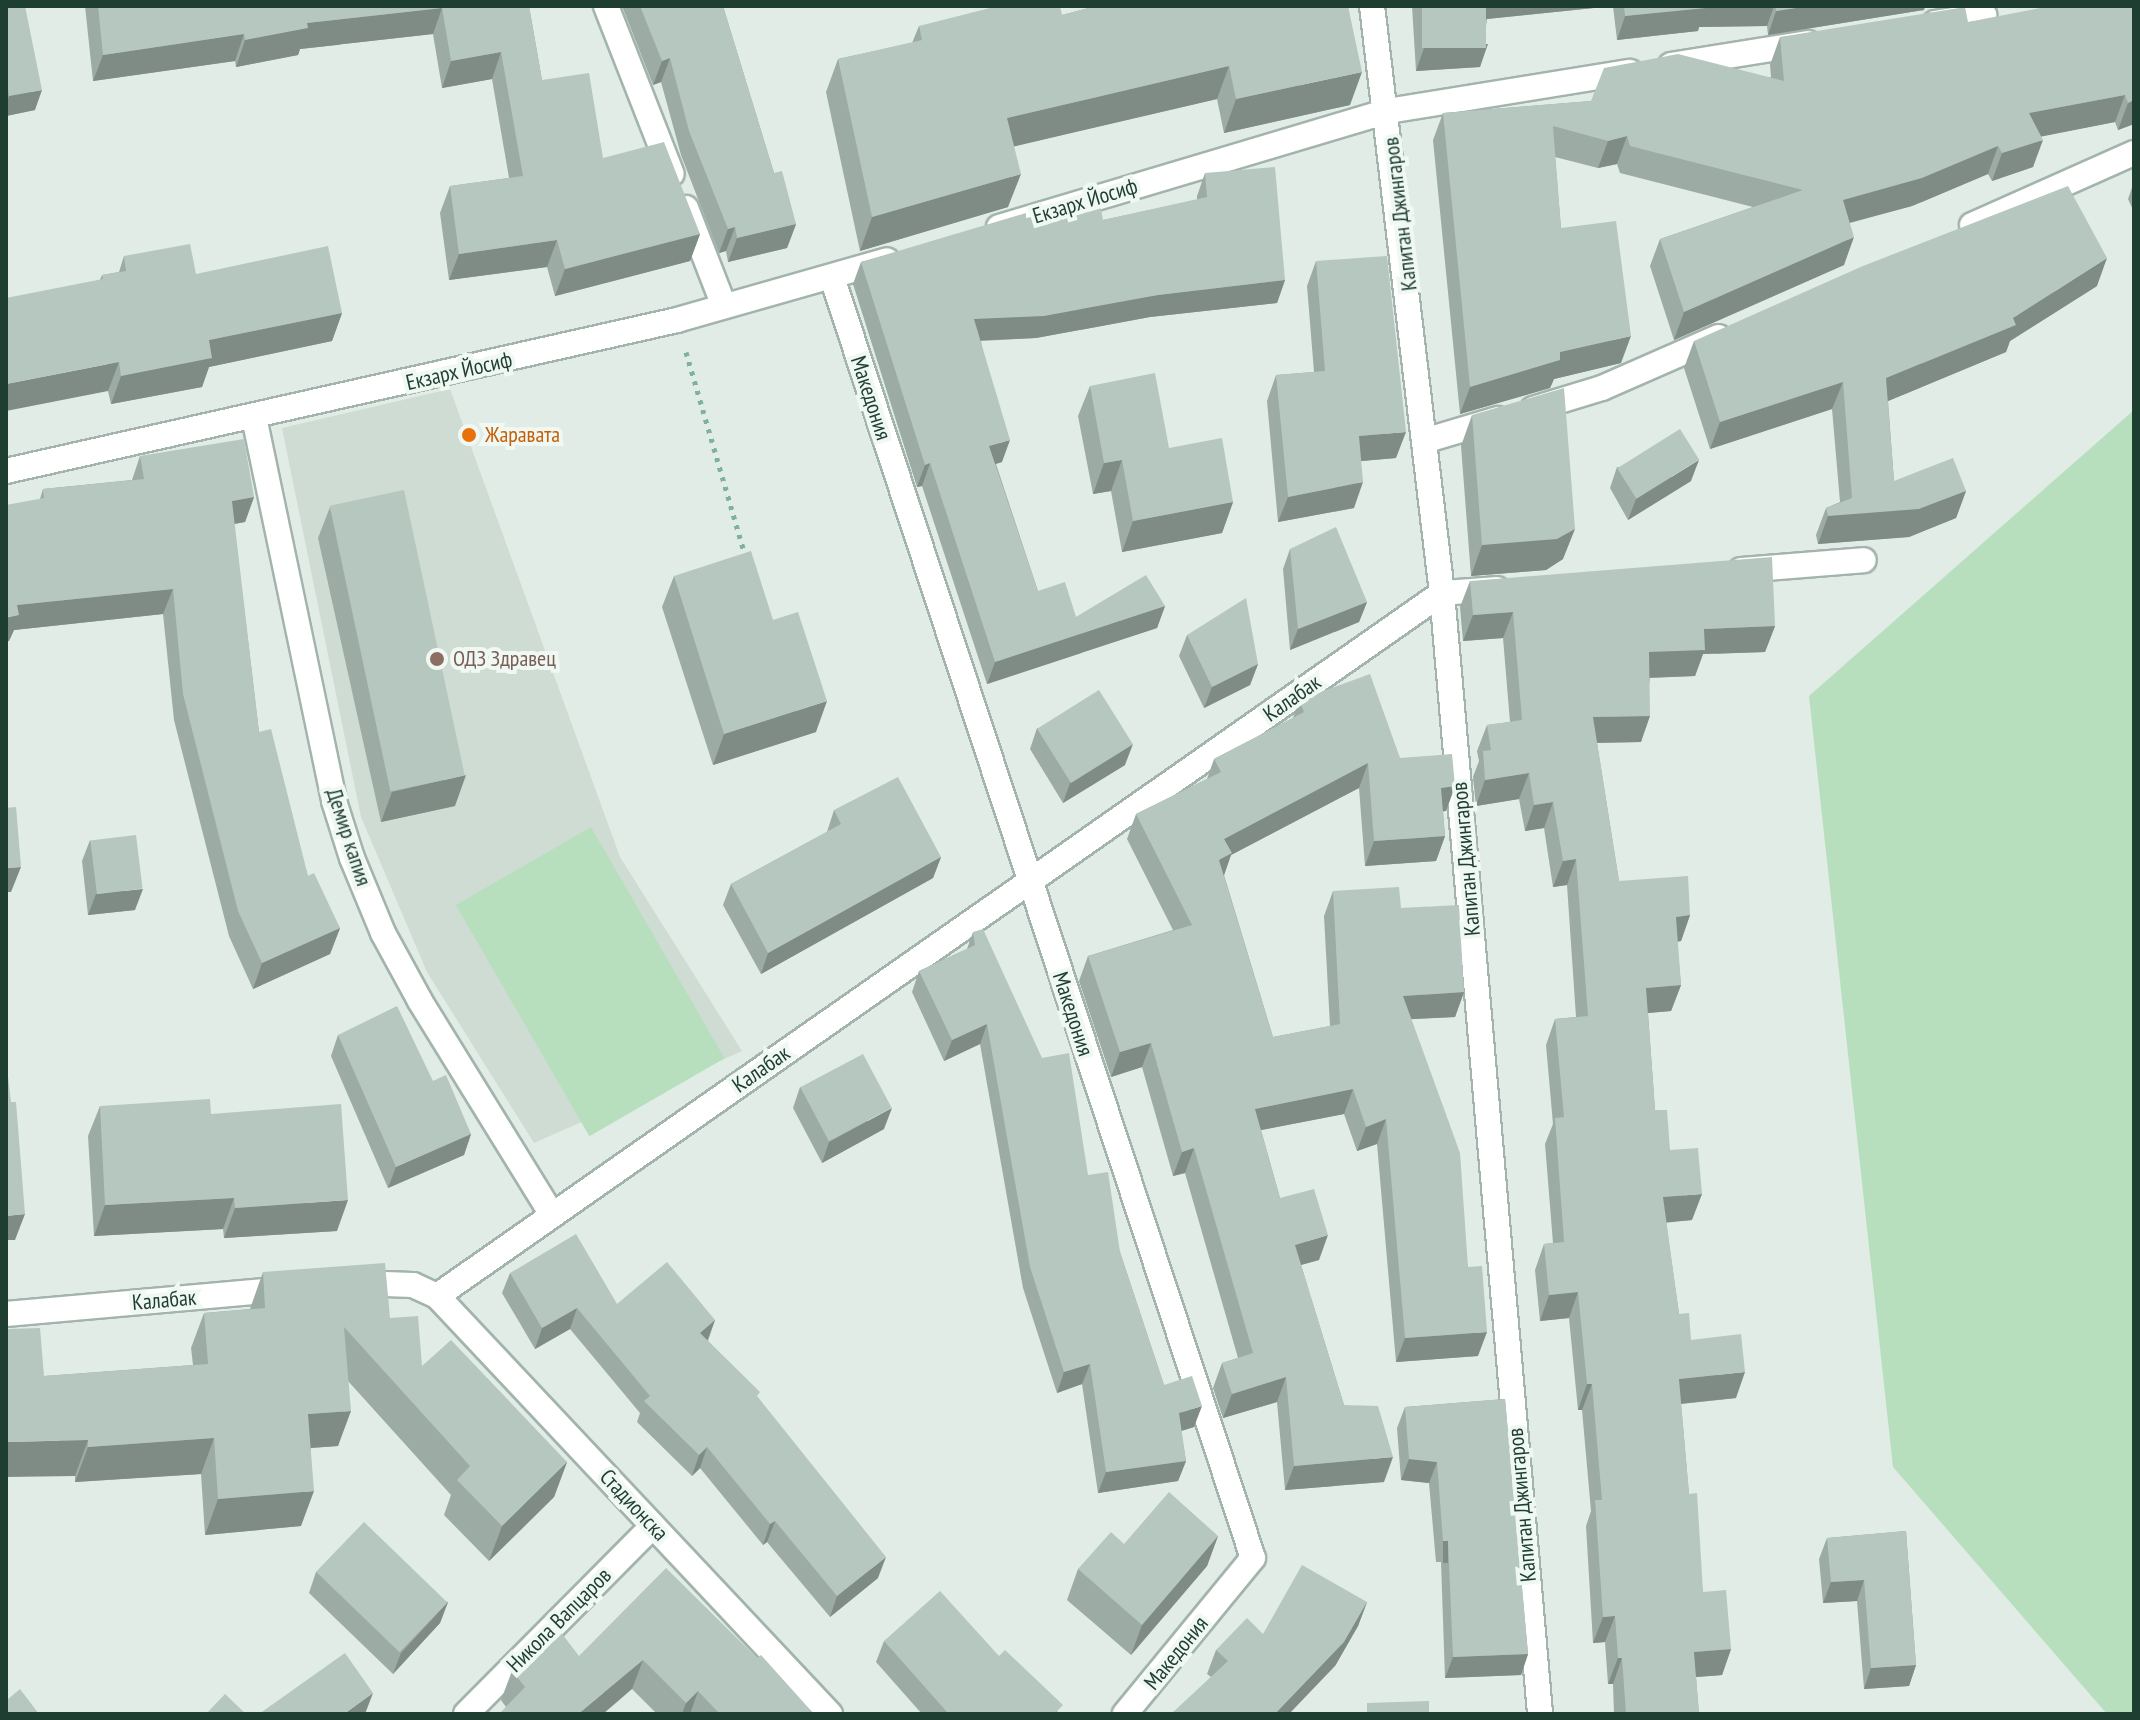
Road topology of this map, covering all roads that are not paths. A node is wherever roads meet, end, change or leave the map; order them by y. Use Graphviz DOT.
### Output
graph roads {
  1 [pos="606,6"];
  2 [pos="1372,6"];
  3 [pos="1984,15"];
  4 [pos="1906,27"];
  5 [pos="1827,40"];
  6 [pos="1388,111"];
  7 [pos="2134,153"];
  8 [pos="982,232"];
  9 [pos="1947,236"];
  10 [pos="907,254"];
  11 [pos="832,277"];
  12 [pos="724,306"];
  13 [pos="1746,325"];
  14 [pos="254,417"];
  15 [pos="1427,440"];
  16 [pos="6,471"];
  17 [pos="1864,560"];
  18 [pos="1723,571"];
  19 [pos="1520,587"];
  20 [pos="1442,593"];
  21 [pos="1029,882"];
  22 [pos="552,1215"];
  23 [pos="437,1296"];
  24 [pos="6,1314"];
  25 [pos="653,1526"];
  26 [pos="466,1714"];
  27 [pos="830,1714"];
  28 [pos="1125,1714"];
  29 [pos="1540,1714"];
  1 -- 12 [label="street"];
  2 -- 6 [label="street, Капитан Джингаров"];
  3 -- 4 [label="street"];
  5 -- 6 [label="street, Екзарх Йосиф"];
  6 -- 8 [label="street, Екзарх Йосиф"];
  6 -- 15 [label="street, Капитан Джингаров"];
  7 -- 9 [label="street"];
  10 -- 11 [label="street, Екзарх Йосиф"];
  11 -- 12 [label="street, Екзарх Йосиф"];
  11 -- 21 [label="street, Македония"];
  12 -- 14 [label="street, Екзарх Йосиф"];
  13 -- 15 [label="street"];
  14 -- 16 [label="street, Екзарх Йосиф"];
  14 -- 22 [label="street, Демир капия"];
  15 -- 20 [label="street, Капитан Джингаров"];
  17 -- 18 [label="street"];
  19 -- 20 [label="street"];
  20 -- 21 [label="street, Калабак"];
  20 -- 29 [label="street, Капитан Джингаров"];
  21 -- 22 [label="street, Калабак"];
  21 -- 28 [label="street, Македония"];
  22 -- 23 [label="street, Калабак"];
  23 -- 24 [label="street, Калабак"];
  23 -- 25 [label="street, Стадионска"];
  25 -- 26 [label="street, Никола Вапцаров"];
  25 -- 27 [label="street, Стадионска"];
}
